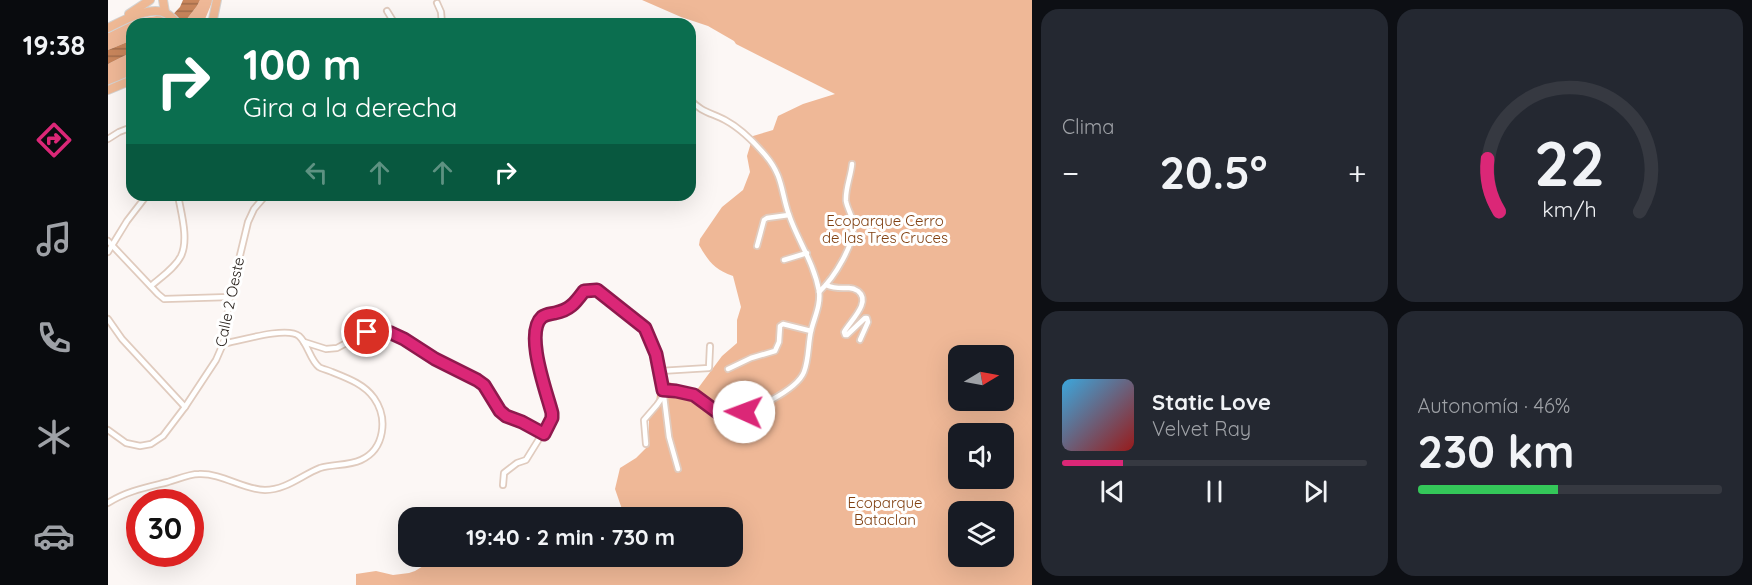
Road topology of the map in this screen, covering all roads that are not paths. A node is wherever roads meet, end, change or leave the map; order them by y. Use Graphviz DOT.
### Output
graph roads {
  1 [pos="150,0"];
  2 [pos="163,0"];
  3 [pos="217,2"];
  4 [pos="437,3"];
  5 [pos="387,11"];
  6 [pos="167,14"];
  7 [pos="130,18"];
  8 [pos="171,18"];
  9 [pos="210,18"];
  10 [pos="215,18"];
  11 [pos="391,18"];
  12 [pos="442,18"];
  13 [pos="126,20"];
  14 [pos="108,28"];
  15 [pos="126,82"];
  16 [pos="108,90"];
  17 [pos="696,105"];
  18 [pos="126,129"];
  19 [pos="108,140"];
  20 [pos="852,164"];
  21 [pos="142,201"];
  22 [pos="179,201"];
  23 [pos="261,201"];
  24 [pos="789,215"];
  25 [pos="110,243"];
  26 [pos="757,246"];
  27 [pos="108,252"];
  28 [pos="807,253"];
  29 [pos="783,260"];
  30 [pos="826,285"];
  31 [pos="151,286"];
  32 [pos="819,292"];
  33 [pos="230,297"];
  34 [pos="108,319"];
  35 [pos="811,332"];
  36 [pos="860,340"];
  37 [pos="304,342"];
  38 [pos="223,344"];
  39 [pos="710,346"];
  40 [pos="728,369"];
  41 [pos="660,371"];
  42 [pos="664,393"];
  43 [pos="185,407"];
  44 [pos="108,430"];
  45 [pos="544,434"];
  46 [pos="646,444"];
  47 [pos="678,469"];
  48 [pos="503,485"];
  49 [pos="108,503"];
  1 -- 14 [label="main road"];
  2 -- 6 [label="main road"];
  3 -- 9 [label="main road"];
  3 -- 10 [label="main road"];
  4 -- 12 [label="street"];
  5 -- 11 [label="street"];
  6 -- 7 [label="main road"];
  6 -- 8 [label="main road"];
  13 -- 14 [label="main road"];
  15 -- 16 [label="main road"];
  17 -- 24 [label="street"];
  18 -- 19 [label="street"];
  20 -- 30 [label="street"];
  21 -- 25 [label="street"];
  22 -- 31 [label="street"];
  23 -- 33 [label="street, Calle 2 Oeste"];
  24 -- 26 [label="street"];
  24 -- 28 [label="street"];
  25 -- 27 [label="street"];
  25 -- 31 [label="street"];
  28 -- 29 [label="street"];
  28 -- 32 [label="street"];
  30 -- 32 [label="street"];
  30 -- 36 [label="street"];
  31 -- 33 [label="street"];
  32 -- 35 [label="street"];
  33 -- 38 [label="street, Calle 2 Oeste"];
  34 -- 43 [label="street"];
  35 -- 40 [label="street"];
  35 -- 42 [label="street"];
  37 -- 38 [label="street"];
  37 -- 45 [label="street"];
  37 -- 49 [label="street"];
  38 -- 43 [label="street, Calle 2 Oeste"];
  39 -- 41 [label="street"];
  41 -- 42 [label="street"];
  41 -- 45 [label="street"];
  42 -- 46 [label="street"];
  42 -- 47 [label="street"];
  43 -- 44 [label="street, Calle 2 Oeste"];
  45 -- 48 [label="street"];
}
